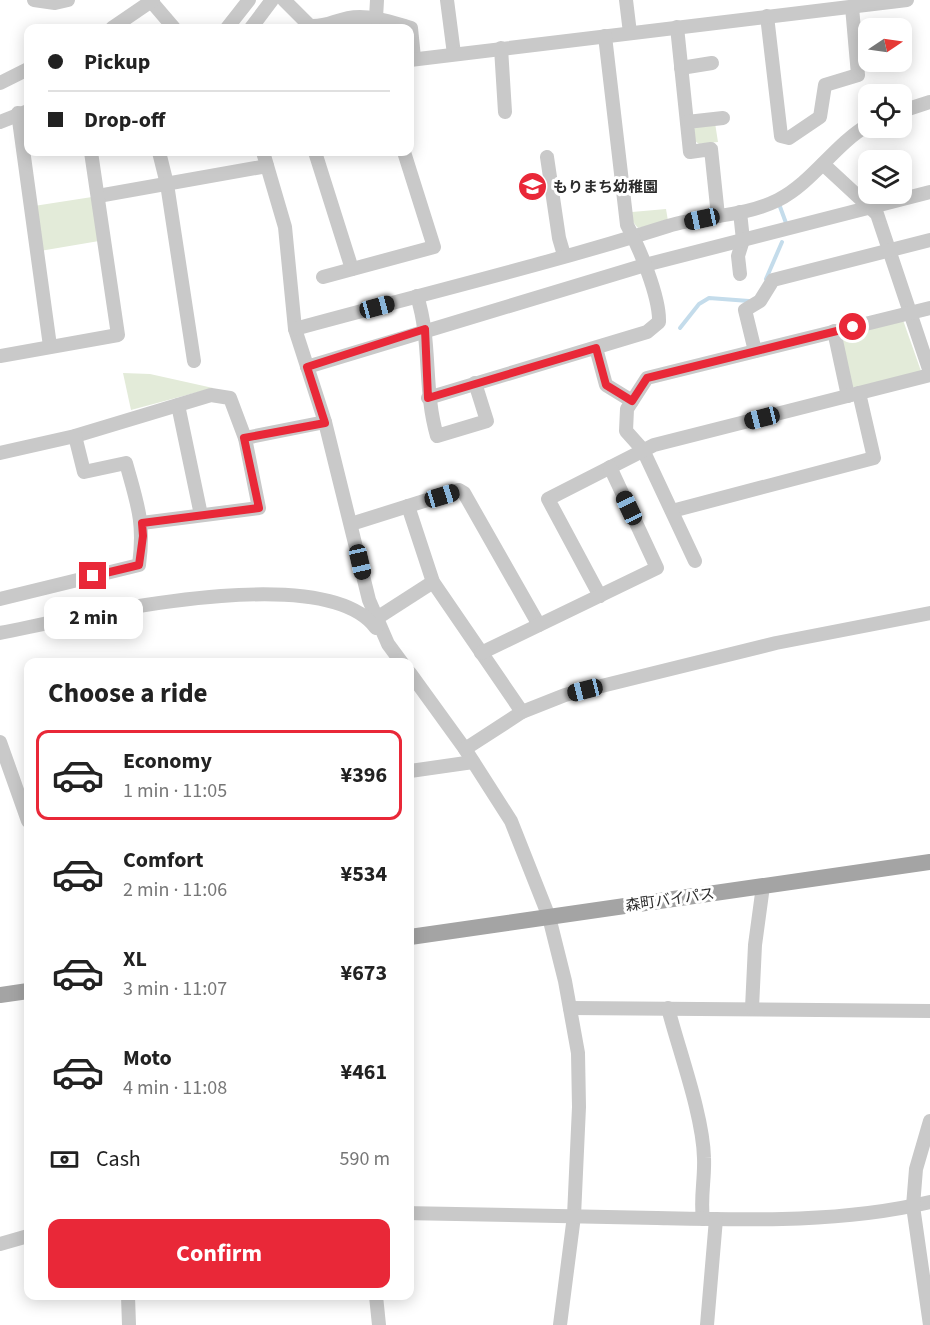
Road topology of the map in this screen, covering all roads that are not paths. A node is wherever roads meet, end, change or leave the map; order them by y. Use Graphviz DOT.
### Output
graph roads {
  1 [pos="34,0"];
  2 [pos="68,0"];
  3 [pos="151,0"];
  4 [pos="249,0"];
  5 [pos="272,0"];
  6 [pos="284,0"];
  7 [pos="377,0"];
  8 [pos="447,0"];
  9 [pos="626,0"];
  10 [pos="907,0"];
  11 [pos="822,5"];
  12 [pos="852,7"];
  13 [pos="767,16"];
  14 [pos="376,18"];
  15 [pos="118,24"];
  16 [pos="171,24"];
  17 [pos="230,24"];
  18 [pos="254,24"];
  19 [pos="308,24"];
  20 [pos="333,24"];
  21 [pos="397,24"];
  22 [pos="677,27"];
  23 [pos="630,33"];
  24 [pos="605,36"];
  25 [pos="501,48"];
  26 [pos="454,54"];
  27 [pos="414,59"];
  28 [pos="712,63"];
  29 [pos="681,68"];
  30 [pos="24,71"];
  31 [pos="0,83"];
  32 [pos="930,102"];
  33 [pos="912,108"];
  34 [pos="23,112"];
  35 [pos="505,112"];
  36 [pos="723,118"];
  37 [pos="0,122"];
  38 [pos="687,122"];
  39 [pos="858,132"];
  40 [pos="28,156"];
  41 [pos="93,156"];
  42 [pos="160,156"];
  43 [pos="264,156"];
  44 [pos="316,156"];
  45 [pos="405,156"];
  46 [pos="547,157"];
  47 [pos="823,164"];
  48 [pos="267,166"];
  49 [pos="167,184"];
  50 [pos="930,192"];
  51 [pos="98,196"];
  52 [pos="873,208"];
  53 [pos="740,212"];
  54 [pos="718,216"];
  55 [pos="633,236"];
  56 [pos="743,240"];
  57 [pos="930,240"];
  58 [pos="889,251"];
  59 [pos="564,255"];
  60 [pos="645,265"];
  61 [pos="352,269"];
  62 [pos="740,274"];
  63 [pos="323,277"];
  64 [pos="417,296"];
  65 [pos="930,308"];
  66 [pos="910,312"];
  67 [pos="295,329"];
  68 [pos="425,329"];
  69 [pos="834,331"];
  70 [pos="50,346"];
  71 [pos="596,348"];
  72 [pos="755,351"];
  73 [pos="0,356"];
  74 [pos="194,361"];
  75 [pos="307,367"];
  76 [pos="930,374"];
  77 [pos="476,384"];
  78 [pos="854,395"];
  79 [pos="428,398"];
  80 [pos="632,401"];
  81 [pos="178,405"];
  82 [pos="325,423"];
  83 [pos="75,436"];
  84 [pos="244,438"];
  85 [pos="643,450"];
  86 [pos="0,453"];
  87 [pos="610,467"];
  88 [pos="408,507"];
  89 [pos="672,511"];
  90 [pos="201,515"];
  91 [pos="142,523"];
  92 [pos="351,524"];
  93 [pos="695,561"];
  94 [pos="432,582"];
  95 [pos="600,596"];
  96 [pos="0,599"];
  97 [pos="930,613"];
  98 [pos="377,618"];
  99 [pos="539,625"];
  100 [pos="0,633"];
  101 [pos="388,644"];
  102 [pos="481,653"];
  103 [pos="398,658"];
  104 [pos="414,679"];
  105 [pos="522,712"];
  106 [pos="0,742"];
  107 [pos="465,749"];
  108 [pos="473,762"];
  109 [pos="414,770"];
  110 [pos="24,810"];
  111 [pos="930,862"];
  112 [pos="763,886"];
  113 [pos="549,917"];
  114 [pos="414,936"];
  115 [pos="24,992"];
  116 [pos="0,995"];
  117 [pos="570,1008"];
  118 [pos="668,1008"];
  119 [pos="752,1008"];
  120 [pos="930,1011"];
  121 [pos="930,1121"];
  122 [pos="930,1202"];
  123 [pos="913,1206"];
  124 [pos="414,1213"];
  125 [pos="574,1216"];
  126 [pos="710,1219"];
  127 [pos="24,1237"];
  128 [pos="0,1244"];
  129 [pos="128,1300"];
  130 [pos="376,1300"];
  131 [pos="129,1325"];
  132 [pos="379,1325"];
  133 [pos="560,1325"];
  134 [pos="707,1325"];
  135 [pos="930,1325"];
  1 -- 2 [label="street"];
  3 -- 15 [label="street"];
  3 -- 16 [label="street"];
  4 -- 17 [label="street"];
  5 -- 18 [label="street"];
  6 -- 19 [label="street"];
  7 -- 14 [label="street"];
  8 -- 26 [label="street"];
  9 -- 23 [label="street"];
  10 -- 12 [label="street"];
  11 -- 12 [label="street"];
  11 -- 13 [label="street"];
  12 -- 13 [label="street"];
  13 -- 22 [label="street"];
  14 -- 20 [label="street"];
  14 -- 21 [label="street"];
  22 -- 23 [label="street"];
  22 -- 29 [label="street"];
  23 -- 24 [label="street"];
  24 -- 25 [label="street"];
  24 -- 55 [label="street"];
  25 -- 26 [label="street"];
  25 -- 35 [label="street"];
  26 -- 27 [label="street"];
  28 -- 29 [label="street"];
  29 -- 38 [label="street"];
  30 -- 31 [label="street"];
  32 -- 33 [label="street"];
  34 -- 37 [label="street"];
  36 -- 38 [label="street"];
  38 -- 54 [label="street"];
  39 -- 47 [label="street"];
  40 -- 70 [label="street"];
  41 -- 51 [label="street"];
  42 -- 49 [label="street"];
  43 -- 48 [label="street"];
  44 -- 61 [label="street"];
  45 -- 61 [label="street"];
  46 -- 59 [label="street"];
  47 -- 52 [label="street"];
  47 -- 53 [label="street"];
  48 -- 49 [label="street"];
  48 -- 67 [label="street"];
  49 -- 51 [label="street"];
  49 -- 74 [label="street"];
  50 -- 52 [label="street"];
  51 -- 70 [label="street"];
  52 -- 56 [label="street"];
  52 -- 58 [label="street"];
  53 -- 54 [label="street"];
  53 -- 56 [label="street"];
  54 -- 55 [label="street"];
  55 -- 59 [label="street"];
  55 -- 60 [label="street"];
  56 -- 60 [label="street"];
  56 -- 62 [label="street"];
  57 -- 58 [label="street"];
  58 -- 66 [label="street"];
  58 -- 72 [label="street"];
  59 -- 64 [label="street"];
  60 -- 68 [label="street"];
  60 -- 71 [label="street"];
  61 -- 63 [label="street"];
  64 -- 67 [label="street"];
  64 -- 68 [label="street"];
  65 -- 66 [label="street"];
  66 -- 69 [label="street"];
  66 -- 76 [label="street"];
  67 -- 75 [label="street"];
  68 -- 75 [label="street"];
  68 -- 79 [label="street"];
  69 -- 72 [label="street"];
  69 -- 78 [label="street"];
  70 -- 73 [label="street"];
  71 -- 77 [label="street"];
  71 -- 80 [label="street"];
  72 -- 80 [label="street"];
  75 -- 82 [label="street"];
  76 -- 78 [label="street"];
  77 -- 79 [label="street"];
  77 -- 79 [label="street"];
  78 -- 85 [label="street"];
  78 -- 89 [label="street"];
  80 -- 85 [label="street"];
  81 -- 83 [label="street"];
  81 -- 84 [label="street"];
  81 -- 90 [label="street"];
  82 -- 84 [label="street"];
  82 -- 92 [label="street"];
  83 -- 86 [label="street"];
  83 -- 91 [label="street"];
  84 -- 90 [label="street"];
  85 -- 87 [label="street"];
  85 -- 89 [label="street"];
  87 -- 95 [label="street"];
  87 -- 95 [label="street"];
  88 -- 92 [label="street"];
  88 -- 94 [label="street"];
  88 -- 99 [label="street"];
  89 -- 93 [label="street"];
  90 -- 91 [label="street"];
  91 -- 96 [label="street"];
  92 -- 98 [label="street"];
  94 -- 98 [label="street"];
  94 -- 102 [label="street"];
  95 -- 99 [label="street"];
  97 -- 105 [label="street"];
  98 -- 101 [label="street"];
  99 -- 102 [label="street"];
  100 -- 101 [label="street"];
  101 -- 103 [label="street"];
  102 -- 105 [label="street"];
  104 -- 107 [label="street"];
  105 -- 107 [label="street"];
  106 -- 110 [label="street"];
  107 -- 108 [label="street"];
  108 -- 109 [label="street"];
  108 -- 113 [label="street"];
  111 -- 112 [label="main road, 森町バイパス"];
  112 -- 113 [label="main road, 森町バイパス"];
  112 -- 119 [label="street"];
  113 -- 114 [label="main road, 森町バイパス"];
  113 -- 117 [label="street"];
  115 -- 116 [label="main road"];
  117 -- 118 [label="street"];
  117 -- 125 [label="street"];
  118 -- 119 [label="street"];
  118 -- 126 [label="street"];
  119 -- 120 [label="street"];
  121 -- 123 [label="street"];
  122 -- 123 [label="street"];
  123 -- 126 [label="street"];
  123 -- 135 [label="street"];
  124 -- 125 [label="street"];
  125 -- 126 [label="street"];
  125 -- 133 [label="street"];
  126 -- 134 [label="street"];
  127 -- 128 [label="street"];
  129 -- 131 [label="street"];
  130 -- 132 [label="street"];
}
